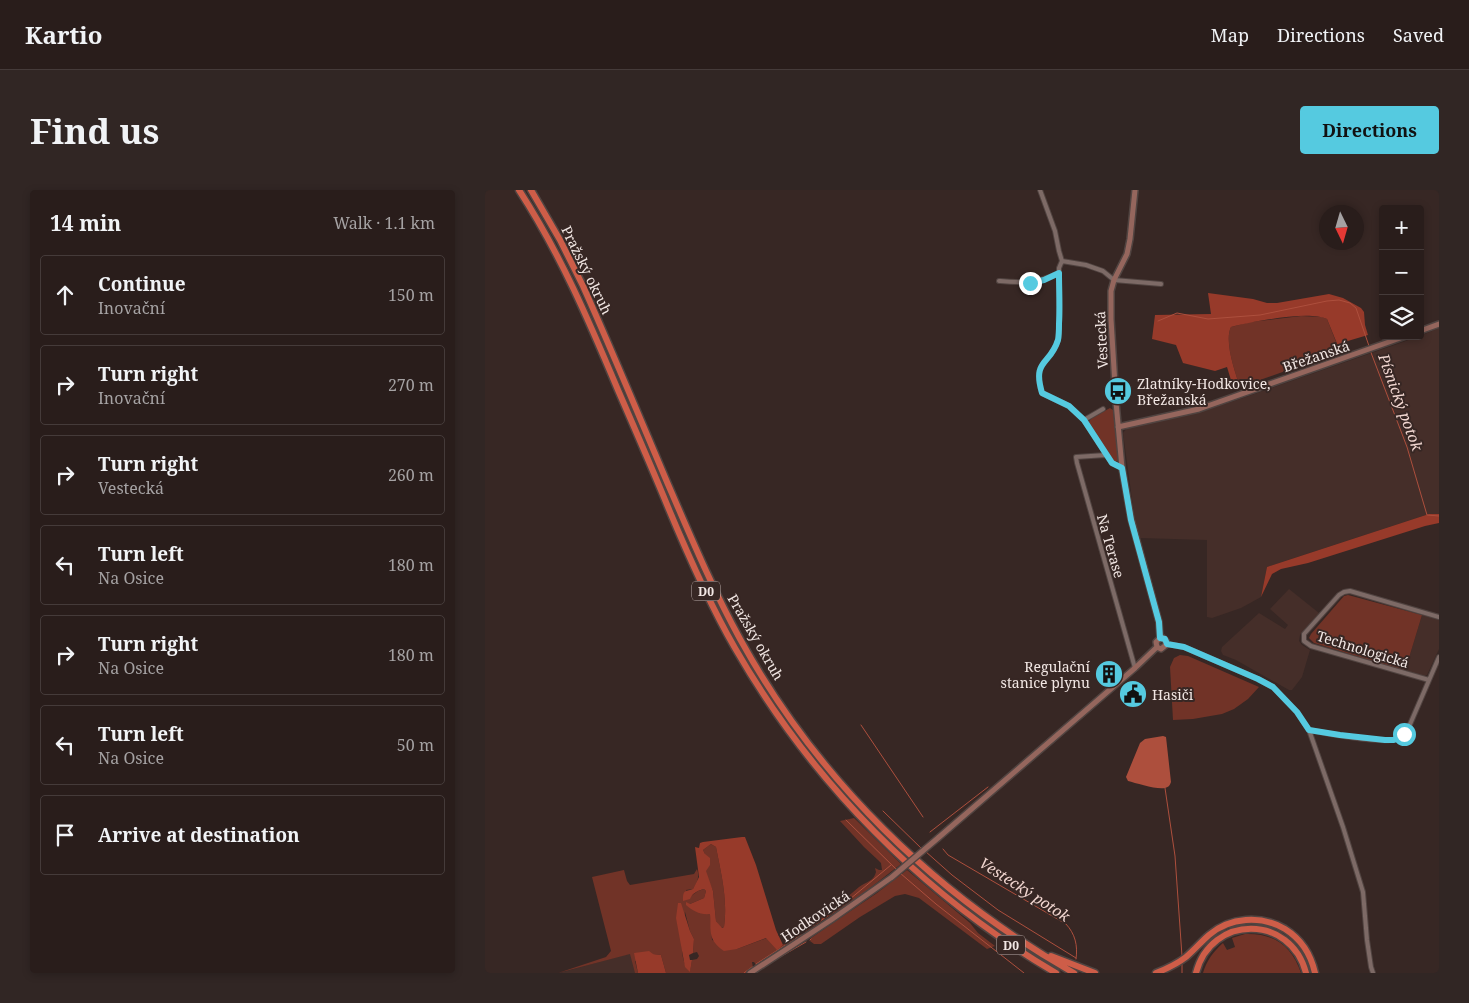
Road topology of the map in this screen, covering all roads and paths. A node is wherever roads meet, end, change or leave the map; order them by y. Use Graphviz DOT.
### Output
graph roads {
  1 [pos="519,190"];
  2 [pos="531,190"];
  3 [pos="1040,190"];
  4 [pos="1135,190"];
  5 [pos="1062,260"];
  6 [pos="1059,273"];
  7 [pos="1114,280"];
  8 [pos="999,281"];
  9 [pos="1161,284"];
  10 [pos="1439,324"];
  11 [pos="1424,330"];
  12 [pos="1395,340"];
  13 [pos="1103,409"];
  14 [pos="1084,420"];
  15 [pos="1119,427"];
  16 [pos="1106,455"];
  17 [pos="1122,468"];
  18 [pos="1439,617"];
  19 [pos="1160,638"];
  20 [pos="1167,644"];
  21 [pos="1157,647"];
  22 [pos="1439,657"];
  23 [pos="1135,668"];
  24 [pos="1429,680"];
  25 [pos="1309,730"];
  26 [pos="938,838"];
  27 [pos="1029,946"];
  28 [pos="750,973"];
  29 [pos="1056,973"];
  30 [pos="1074,973"];
  31 [pos="1095,973"];
  32 [pos="1155,973"];
  33 [pos="1196,973"];
  34 [pos="1306,973"];
  35 [pos="1315,973"];
  36 [pos="1373,973"];
  1 -- 29 [label="highway, Pražský okruh / D0"];
  2 -- 27 [label="highway, Pražský okruh / D0"];
  3 -- 5 [label="street"];
  4 -- 7 [label="street, Vestecká"];
  5 -- 6 [label="street"];
  5 -- 7 [label="street"];
  6 -- 8 [label="street"];
  6 -- 14 [label="street"];
  7 -- 9 [label="street"];
  7 -- 15 [label="street, Vestecká"];
  10 -- 11 [label="street"];
  12 -- 15 [label="street, Břežanská"];
  13 -- 14 [label="street"];
  14 -- 16 [label="street"];
  15 -- 17 [label="street, Vestecká"];
  16 -- 17 [label="street"];
  16 -- 23 [label="street, Na Terase"];
  17 -- 19 [label="street, Vestecká"];
  18 -- 24 [label="street, Technologická"];
  19 -- 20 [label="street"];
  19 -- 21 [label="street, Vestecká"];
  20 -- 21 [label="street, Vestecká"];
  20 -- 25 [label="street"];
  21 -- 23 [label="street, Vestecká"];
  22 -- 24 [label="street"];
  23 -- 26 [label="street, Vestecká"];
  24 -- 25 [label="street"];
  25 -- 36 [label="street"];
  26 -- 28 [label="street, Hodkovická, bridge"];
  27 -- 30 [label="highway, Pražský okruh / D0"];
  27 -- 31 [label="highway"];
  32 -- 35 [label="highway"];
  33 -- 34 [label="highway"];
}
